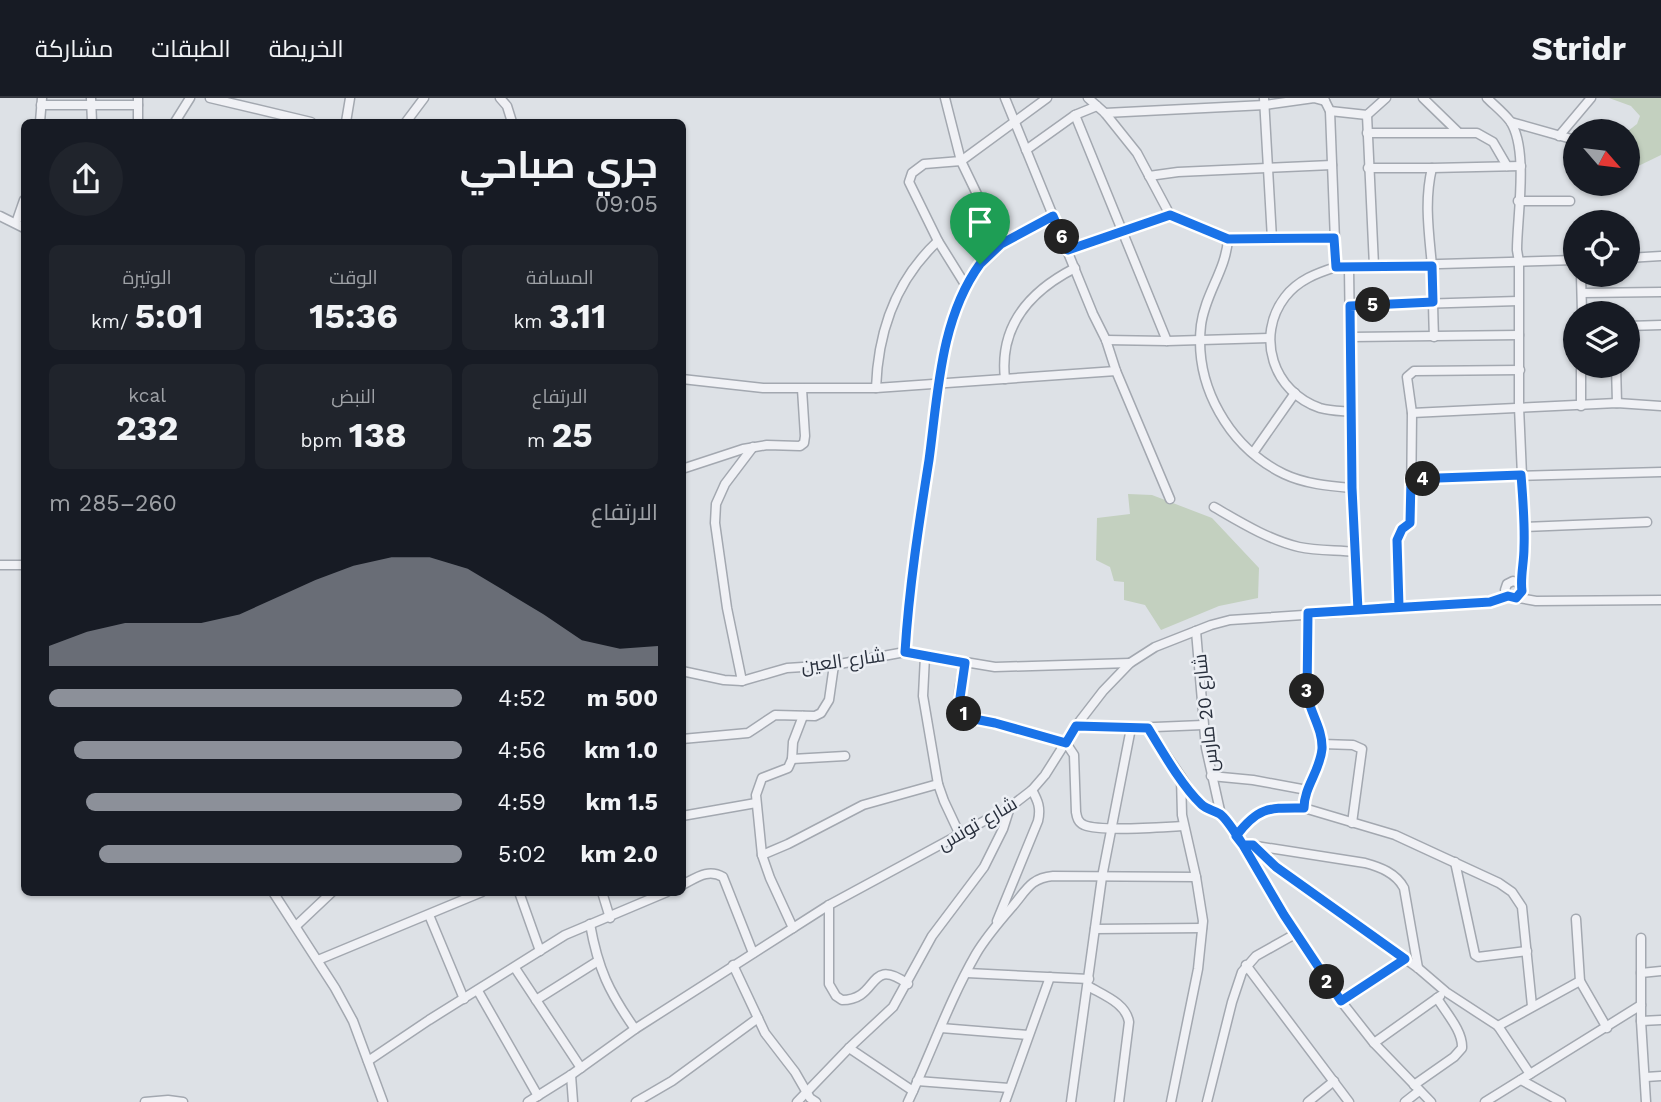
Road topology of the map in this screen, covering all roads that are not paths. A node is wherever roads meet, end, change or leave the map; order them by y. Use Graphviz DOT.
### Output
graph roads {
  1 [pos="190,98"];
  2 [pos="210,98"];
  3 [pos="350,98"];
  4 [pos="424,98"];
  5 [pos="500,98"];
  6 [pos="945,98"];
  7 [pos="1005,98"];
  8 [pos="1047,98"];
  9 [pos="1088,98"];
  10 [pos="1137,98"];
  11 [pos="1169,98"];
  12 [pos="1314,98"];
  13 [pos="1386,98"];
  14 [pos="1423,98"];
  15 [pos="1487,98"];
  16 [pos="1591,98"];
  17 [pos="1326,99"];
  18 [pos="91,101"];
  19 [pos="41,102"];
  20 [pos="138,102"];
  21 [pos="1265,102"];
  22 [pos="1097,106"];
  23 [pos="1170,109"];
  24 [pos="1137,110"];
  25 [pos="1330,111"];
  26 [pos="1105,113"];
  27 [pos="1075,115"];
  28 [pos="1367,115"];
  29 [pos="92,119"];
  30 [pos="177,119"];
  31 [pos="298,119"];
  32 [pos="346,119"];
  33 [pos="407,119"];
  34 [pos="511,119"];
  35 [pos="1015,122"];
  36 [pos="1511,122"];
  37 [pos="1458,131"];
  38 [pos="1367,133"];
  39 [pos="1559,135"];
  40 [pos="1563,136"];
  41 [pos="1026,150"];
  42 [pos="961,161"];
  43 [pos="1332,165"];
  44 [pos="1507,166"];
  45 [pos="1521,166"];
  46 [pos="1268,167"];
  47 [pos="1368,168"];
  48 [pos="1432,168"];
  49 [pos="1149,176"];
  50 [pos="1518,201"];
  51 [pos="1570,201"];
  52 [pos="1170,215"];
  53 [pos="0,216"];
  54 [pos="1053,216"];
  55 [pos="20,226"];
  56 [pos="1120,231"];
  57 [pos="1334,238"];
  58 [pos="1228,239"];
  59 [pos="1272,239"];
  60 [pos="938,241"];
  61 [pos="1001,244"];
  62 [pos="1068,250"];
  63 [pos="1661,257"];
  64 [pos="1640,258"];
  65 [pos="1563,260"];
  66 [pos="1519,262"];
  67 [pos="1432,266"];
  68 [pos="1336,267"];
  69 [pos="1374,267"];
  70 [pos="1075,268"];
  71 [pos="1349,268"];
  72 [pos="966,286"];
  73 [pos="1582,287"];
  74 [pos="1661,292"];
  75 [pos="1582,293"];
  76 [pos="1518,301"];
  77 [pos="1582,301"];
  78 [pos="1433,302"];
  79 [pos="1350,306"];
  80 [pos="1661,325"];
  81 [pos="1640,326"];
  82 [pos="1520,335"];
  83 [pos="1350,337"];
  84 [pos="1434,337"];
  85 [pos="1269,338"];
  86 [pos="1106,340"];
  87 [pos="1200,340"];
  88 [pos="1167,341"];
  89 [pos="1520,370"];
  90 [pos="1116,371"];
  91 [pos="1581,378"];
  92 [pos="1616,378"];
  93 [pos="1005,379"];
  94 [pos="686,380"];
  95 [pos="940,383"];
  96 [pos="876,388"];
  97 [pos="802,389"];
  98 [pos="1295,393"];
  99 [pos="1617,402"];
  100 [pos="1581,406"];
  101 [pos="1661,406"];
  102 [pos="1519,407"];
  103 [pos="1352,412"];
  104 [pos="1412,413"];
  105 [pos="753,447"];
  106 [pos="1253,453"];
  107 [pos="686,468"];
  108 [pos="1661,472"];
  109 [pos="1521,475"];
  110 [pos="1411,479"];
  111 [pos="1352,488"];
  112 [pos="1170,499"];
  113 [pos="1214,507"];
  114 [pos="1647,522"];
  115 [pos="1524,527"];
  116 [pos="1355,552"];
  117 [pos="0,565"];
  118 [pos="21,565"];
  119 [pos="1519,583"];
  120 [pos="1508,596"];
  121 [pos="1518,596"];
  122 [pos="1661,600"];
  123 [pos="1399,607"];
  124 [pos="1358,610"];
  125 [pos="1308,613"];
  126 [pos="1196,631"];
  127 [pos="905,652"];
  128 [pos="925,656"];
  129 [pos="965,663"];
  130 [pos="1130,663"];
  131 [pos="834,664"];
  132 [pos="686,672"];
  133 [pos="742,681"];
  134 [pos="803,716"];
  135 [pos="1203,725"];
  136 [pos="1076,726"];
  137 [pos="1131,728"];
  138 [pos="1148,728"];
  139 [pos="686,739"];
  140 [pos="1066,743"];
  141 [pos="1322,744"];
  142 [pos="845,756"];
  143 [pos="792,759"];
  144 [pos="1211,776"];
  145 [pos="1181,777"];
  146 [pos="938,784"];
  147 [pos="1032,790"];
  148 [pos="1307,790"];
  149 [pos="756,803"];
  150 [pos="1010,807"];
  151 [pos="1304,808"];
  152 [pos="686,815"];
  153 [pos="1222,815"];
  154 [pos="1352,823"];
  155 [pos="1184,827"];
  156 [pos="1111,828"];
  157 [pos="960,835"];
  158 [pos="1236,836"];
  159 [pos="1248,845"];
  160 [pos="762,855"];
  161 [pos="1455,862"];
  162 [pos="1102,877"];
  163 [pos="1196,877"];
  164 [pos="686,883"];
  165 [pos="276,896"];
  166 [pos="328,896"];
  167 [pos="463,896"];
  168 [pos="520,896"];
  169 [pos="603,896"];
  170 [pos="658,896"];
  171 [pos="829,905"];
  172 [pos="429,915"];
  173 [pos="610,918"];
  174 [pos="1576,919"];
  175 [pos="590,924"];
  176 [pos="996,925"];
  177 [pos="296,926"];
  178 [pos="793,928"];
  179 [pos="1202,928"];
  180 [pos="1095,929"];
  181 [pos="1297,933"];
  182 [pos="1641,938"];
  183 [pos="540,951"];
  184 [pos="1527,951"];
  185 [pos="753,953"];
  186 [pos="1405,959"];
  187 [pos="318,960"];
  188 [pos="598,961"];
  189 [pos="733,965"];
  190 [pos="1246,965"];
  191 [pos="514,968"];
  192 [pos="1418,968"];
  193 [pos="1661,971"];
  194 [pos="967,972"];
  195 [pos="1641,973"];
  196 [pos="1050,977"];
  197 [pos="1580,981"];
  198 [pos="1089,982"];
  199 [pos="908,984"];
  200 [pos="478,991"];
  201 [pos="1446,992"];
  202 [pos="1437,998"];
  203 [pos="464,999"];
  204 [pos="536,1000"];
  205 [pos="1341,1001"];
  206 [pos="1641,1005"];
  207 [pos="1532,1006"];
  208 [pos="758,1018"];
  209 [pos="1661,1020"];
  210 [pos="1641,1021"];
  211 [pos="1498,1026"];
  212 [pos="1607,1027"];
  213 [pos="941,1028"];
  214 [pos="635,1029"];
  215 [pos="1028,1035"];
  216 [pos="1374,1043"];
  217 [pos="849,1048"];
  218 [pos="368,1062"];
  219 [pos="581,1068"];
  220 [pos="1530,1074"];
  221 [pos="571,1075"];
  222 [pos="1661,1076"];
  223 [pos="1646,1077"];
  224 [pos="1521,1080"];
  225 [pos="918,1081"];
  226 [pos="1334,1082"];
  227 [pos="1009,1088"];
  228 [pos="1417,1088"];
  229 [pos="913,1091"];
  230 [pos="807,1093"];
  231 [pos="538,1096"];
  232 [pos="1208,1101"];
  233 [pos="145,1102"];
  234 [pos="183,1102"];
  235 [pos="383,1102"];
  236 [pos="528,1102"];
  237 [pos="573,1102"];
  238 [pos="636,1102"];
  239 [pos="797,1102"];
  240 [pos="816,1102"];
  241 [pos="908,1102"];
  242 [pos="1004,1102"];
  243 [pos="1071,1102"];
  244 [pos="1119,1102"];
  245 [pos="1171,1102"];
  246 [pos="1308,1102"];
  247 [pos="1349,1102"];
  248 [pos="1405,1102"];
  249 [pos="1431,1102"];
  250 [pos="1485,1102"];
  251 [pos="1561,1102"];
  252 [pos="1646,1102"];
  1 -- 30 [label="street"];
  2 -- 31 [label="street"];
  3 -- 32 [label="street"];
  4 -- 33 [label="street"];
  5 -- 34 [label="street"];
  6 -- 42 [label="street"];
  7 -- 35 [label="street"];
  8 -- 35 [label="street"];
  9 -- 22 [label="street"];
  10 -- 24 [label="street"];
  11 -- 23 [label="street"];
  12 -- 17 [label="street"];
  12 -- 21 [label="street"];
  13 -- 28 [label="street"];
  14 -- 37 [label="street"];
  15 -- 36 [label="street"];
  16 -- 39 [label="street"];
  17 -- 25 [label="street"];
  18 -- 19 [label="street"];
  18 -- 20 [label="street"];
  18 -- 29 [label="street"];
  21 -- 23 [label="street"];
  21 -- 46 [label="street"];
  22 -- 26 [label="street"];
  22 -- 27 [label="street"];
  23 -- 24 [label="street"];
  24 -- 26 [label="street"];
  25 -- 28 [label="street"];
  25 -- 43 [label="street"];
  26 -- 49 [label="street"];
  27 -- 41 [label="street"];
  27 -- 56 [label="street"];
  28 -- 38 [label="street"];
  35 -- 41 [label="street"];
  35 -- 42 [label="street"];
  36 -- 39 [label="street"];
  36 -- 45 [label="street"];
  37 -- 38 [label="street"];
  37 -- 44 [label="street"];
  38 -- 47 [label="street"];
  39 -- 40 [label="street"];
  41 -- 54 [label="street"];
  42 -- 60 [label="street"];
  42 -- 61 [label="street"];
  43 -- 46 [label="street"];
  43 -- 57 [label="street"];
  44 -- 45 [label="street"];
  44 -- 48 [label="street"];
  45 -- 50 [label="street"];
  46 -- 49 [label="street"];
  46 -- 59 [label="street"];
  47 -- 48 [label="street"];
  47 -- 69 [label="street"];
  48 -- 67 [label="street"];
  49 -- 52 [label="street"];
  50 -- 51 [label="street"];
  50 -- 66 [label="street"];
  52 -- 56 [label="street"];
  52 -- 58 [label="street"];
  53 -- 55 [label="street"];
  54 -- 61 [label="street"];
  54 -- 62 [label="street"];
  56 -- 62 [label="street"];
  56 -- 88 [label="street"];
  57 -- 59 [label="street"];
  57 -- 68 [label="street"];
  58 -- 59 [label="street"];
  58 -- 87 [label="street"];
  60 -- 72 [label="street"];
  60 -- 96 [label="street"];
  61 -- 72 [label="street"];
  62 -- 70 [label="street"];
  63 -- 64 [label="street"];
  65 -- 66 [label="street"];
  66 -- 67 [label="street"];
  66 -- 76 [label="street"];
  67 -- 69 [label="street"];
  67 -- 78 [label="street"];
  68 -- 71 [label="street"];
  68 -- 85 [label="street"];
  69 -- 71 [label="street"];
  70 -- 86 [label="street"];
  70 -- 93 [label="street"];
  71 -- 79 [label="street"];
  72 -- 95 [label="street"];
  73 -- 75 [label="street"];
  74 -- 75 [label="street"];
  75 -- 77 [label="street"];
  76 -- 78 [label="street"];
  76 -- 82 [label="street"];
  78 -- 79 [label="street"];
  78 -- 84 [label="street"];
  79 -- 83 [label="street"];
  80 -- 81 [label="street"];
  82 -- 84 [label="street"];
  82 -- 89 [label="street"];
  83 -- 84 [label="street"];
  83 -- 103 [label="street"];
  85 -- 87 [label="street"];
  85 -- 98 [label="street"];
  86 -- 88 [label="street"];
  86 -- 90 [label="street"];
  87 -- 88 [label="street"];
  87 -- 106 [label="street"];
  89 -- 102 [label="street"];
  89 -- 104 [label="street"];
  90 -- 93 [label="street"];
  90 -- 112 [label="street"];
  91 -- 100 [label="street"];
  92 -- 99 [label="street"];
  93 -- 95 [label="street"];
  94 -- 97 [label="street"];
  95 -- 96 [label="street"];
  95 -- 127 [label="street"];
  96 -- 97 [label="street"];
  97 -- 105 [label="street"];
  98 -- 103 [label="street"];
  98 -- 106 [label="street"];
  99 -- 100 [label="street"];
  99 -- 101 [label="street"];
  100 -- 102 [label="street"];
  102 -- 104 [label="street"];
  102 -- 109 [label="street"];
  103 -- 111 [label="street"];
  104 -- 110 [label="street"];
  105 -- 107 [label="street"];
  105 -- 133 [label="street"];
  106 -- 111 [label="street"];
  108 -- 109 [label="street"];
  109 -- 110 [label="street"];
  109 -- 115 [label="street"];
  110 -- 123 [label="street"];
  111 -- 116 [label="street"];
  113 -- 116 [label="street"];
  114 -- 115 [label="street"];
  115 -- 119 [label="street"];
  116 -- 124 [label="street"];
  117 -- 118 [label="street"];
  119 -- 120 [label="street"];
  119 -- 121 [label="street"];
  120 -- 121 [label="street"];
  120 -- 123 [label="street, شارع تونس"];
  121 -- 122 [label="street"];
  123 -- 124 [label="street, شارع تونس"];
  124 -- 125 [label="street, شارع تونس"];
  125 -- 126 [label="street, شارع تونس"];
  125 -- 141 [label="street"];
  126 -- 130 [label="street, شارع تونس"];
  126 -- 135 [label="street, شارع 20 مارس"];
  127 -- 128 [label="street, شارع العين"];
  127 -- 131 [label="street, شارع العين"];
  128 -- 129 [label="street, شارع العين"];
  128 -- 146 [label="street"];
  129 -- 130 [label="street, شارع العين"];
  129 -- 140 [label="street"];
  130 -- 136 [label="street, شارع تونس"];
  131 -- 133 [label="street, شارع العين"];
  131 -- 134 [label="street"];
  132 -- 133 [label="street, شارع العين"];
  134 -- 139 [label="street"];
  134 -- 143 [label="street"];
  135 -- 138 [label="street"];
  135 -- 144 [label="street, شارع 20 مارس"];
  136 -- 137 [label="street"];
  136 -- 140 [label="street, شارع تونس"];
  137 -- 138 [label="street"];
  137 -- 156 [label="street"];
  138 -- 145 [label="street"];
  140 -- 147 [label="street, شارع تونس"];
  140 -- 156 [label="street"];
  141 -- 148 [label="street"];
  141 -- 154 [label="street"];
  142 -- 143 [label="street"];
  143 -- 149 [label="street"];
  144 -- 148 [label="street"];
  144 -- 153 [label="street, شارع 20 مارس"];
  145 -- 153 [label="street"];
  145 -- 155 [label="street"];
  146 -- 157 [label="street"];
  146 -- 160 [label="street"];
  147 -- 150 [label="street, شارع تونس"];
  147 -- 176 [label="street"];
  148 -- 151 [label="street"];
  149 -- 152 [label="street"];
  149 -- 160 [label="street"];
  150 -- 157 [label="street, شارع تونس"];
  150 -- 199 [label="street"];
  151 -- 154 [label="street"];
  151 -- 158 [label="street"];
  153 -- 158 [label="street, شارع 20 مارس"];
  154 -- 161 [label="street"];
  155 -- 156 [label="street"];
  155 -- 163 [label="street"];
  156 -- 162 [label="street"];
  157 -- 171 [label="street, شارع تونس"];
  158 -- 159 [label="street, شارع 20 مارس"];
  159 -- 181 [label="street, شارع 20 مارس"];
  159 -- 186 [label="street"];
  159 -- 192 [label="street"];
  160 -- 178 [label="street"];
  161 -- 184 [label="street"];
  161 -- 184 [label="street"];
  162 -- 163 [label="street"];
  162 -- 176 [label="street"];
  162 -- 180 [label="street"];
  163 -- 179 [label="street"];
  164 -- 185 [label="street"];
  165 -- 177 [label="street"];
  166 -- 177 [label="street"];
  167 -- 172 [label="street"];
  168 -- 183 [label="street"];
  169 -- 173 [label="street"];
  170 -- 173 [label="street"];
  171 -- 178 [label="street, شارع تونس"];
  171 -- 199 [label="street"];
  172 -- 187 [label="street"];
  172 -- 203 [label="street"];
  173 -- 175 [label="street"];
  174 -- 197 [label="street"];
  175 -- 183 [label="street"];
  175 -- 188 [label="street"];
  176 -- 194 [label="street"];
  177 -- 187 [label="street"];
  178 -- 185 [label="street, شارع تونس"];
  179 -- 180 [label="street"];
  179 -- 245 [label="street"];
  180 -- 198 [label="street"];
  181 -- 190 [label="street"];
  181 -- 205 [label="street, شارع 20 مارس"];
  182 -- 195 [label="street"];
  183 -- 191 [label="street"];
  184 -- 207 [label="street"];
  185 -- 189 [label="street, شارع تونس"];
  186 -- 192 [label="street"];
  186 -- 205 [label="street"];
  187 -- 218 [label="street"];
  188 -- 204 [label="street"];
  188 -- 214 [label="street"];
  189 -- 208 [label="street"];
  189 -- 214 [label="street, شارع تونس"];
  190 -- 226 [label="street"];
  190 -- 232 [label="street"];
  191 -- 200 [label="street"];
  191 -- 204 [label="street"];
  192 -- 201 [label="street"];
  193 -- 195 [label="street"];
  194 -- 196 [label="street"];
  194 -- 213 [label="street"];
  195 -- 206 [label="street"];
  196 -- 198 [label="street"];
  196 -- 215 [label="street"];
  197 -- 207 [label="street"];
  197 -- 212 [label="street"];
  198 -- 243 [label="street"];
  198 -- 244 [label="street"];
  199 -- 217 [label="street"];
  200 -- 203 [label="street"];
  200 -- 231 [label="street"];
  201 -- 202 [label="street"];
  201 -- 211 [label="street"];
  202 -- 216 [label="street"];
  202 -- 228 [label="street"];
  203 -- 218 [label="street"];
  204 -- 219 [label="street"];
  205 -- 216 [label="street, شارع 20 مارس"];
  206 -- 210 [label="street"];
  206 -- 212 [label="street"];
  207 -- 211 [label="street"];
  208 -- 230 [label="street"];
  208 -- 238 [label="street"];
  209 -- 210 [label="street"];
  210 -- 223 [label="street"];
  211 -- 220 [label="street"];
  212 -- 220 [label="street"];
  213 -- 215 [label="street"];
  213 -- 225 [label="street"];
  214 -- 219 [label="street, شارع تونس"];
  215 -- 227 [label="street"];
  216 -- 228 [label="street, شارع 20 مارس"];
  217 -- 229 [label="street"];
  217 -- 230 [label="street"];
  218 -- 235 [label="street"];
  219 -- 221 [label="street, شارع تونس"];
  220 -- 224 [label="street"];
  221 -- 231 [label="street, شارع تونس"];
  221 -- 237 [label="street"];
  222 -- 223 [label="street"];
  223 -- 252 [label="street"];
  224 -- 250 [label="street"];
  224 -- 251 [label="street"];
  225 -- 227 [label="street"];
  225 -- 229 [label="street"];
  226 -- 246 [label="street"];
  226 -- 247 [label="street"];
  227 -- 242 [label="street"];
  228 -- 248 [label="street"];
  228 -- 249 [label="street, شارع 20 مارس"];
  229 -- 241 [label="street"];
  230 -- 239 [label="street"];
  230 -- 240 [label="street"];
  231 -- 236 [label="street, شارع تونس"];
  233 -- 234 [label="street"];
}
